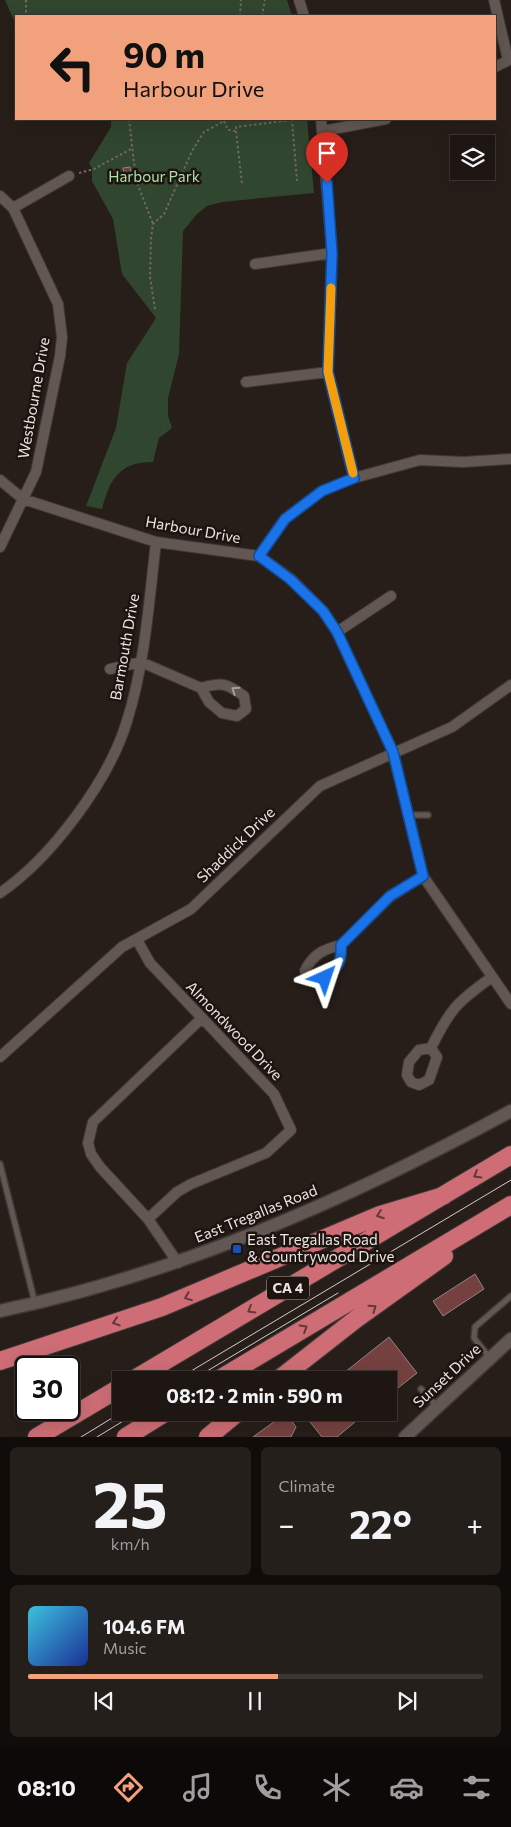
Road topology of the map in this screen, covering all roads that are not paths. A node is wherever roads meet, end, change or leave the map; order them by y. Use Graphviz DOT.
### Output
graph roads {
  1 [pos="299,0"];
  2 [pos="494,0"];
  3 [pos="304,15"];
  4 [pos="509,60"];
  5 [pos="496,66"];
  6 [pos="322,120"];
  7 [pos="381,120"];
  8 [pos="323,131"];
  9 [pos="69,176"];
  10 [pos="0,196"];
  11 [pos="13,208"];
  12 [pos="332,253"];
  13 [pos="255,264"];
  14 [pos="328,372"];
  15 [pos="246,382"];
  16 [pos="511,459"];
  17 [pos="354,478"];
  18 [pos="0,480"];
  19 [pos="23,499"];
  20 [pos="156,542"];
  21 [pos="0,547"];
  22 [pos="259,556"];
  23 [pos="391,596"];
  24 [pos="337,632"];
  25 [pos="141,662"];
  26 [pos="110,669"];
  27 [pos="511,685"];
  28 [pos="201,688"];
  29 [pos="393,752"];
  30 [pos="408,815"];
  31 [pos="428,815"];
  32 [pos="423,876"];
  33 [pos="0,893"];
  34 [pos="137,940"];
  35 [pos="341,945"];
  36 [pos="492,977"];
  37 [pos="511,1004"];
  38 [pos="201,1019"];
  39 [pos="431,1048"];
  40 [pos="0,1057"];
  41 [pos="511,1111"];
  42 [pos="511,1155"];
  43 [pos="0,1164"];
  44 [pos="443,1196"];
  45 [pos="511,1207"];
  46 [pos="148,1219"];
  47 [pos="178,1263"];
  48 [pos="511,1296"];
  49 [pos="35,1303"];
  50 [pos="0,1311"];
  51 [pos="511,1339"];
  52 [pos="490,1358"];
  53 [pos="0,1362"];
  54 [pos="148,1371"];
  55 [pos="233,1371"];
  56 [pos="290,1371"];
  57 [pos="421,1389"];
  58 [pos="112,1392"];
  59 [pos="437,1407"];
  60 [pos="152,1421"];
  61 [pos="227,1421"];
  62 [pos="37,1437"];
  63 [pos="126,1437"];
  64 [pos="208,1437"];
  65 [pos="405,1437"];
  1 -- 3 [label="street"];
  2 -- 4 [label="street"];
  4 -- 5 [label="street"];
  6 -- 8 [label="street"];
  7 -- 8 [label="street"];
  8 -- 12 [label="street"];
  9 -- 11 [label="street"];
  10 -- 11 [label="street, Westbourne Drive"];
  11 -- 19 [label="street, Westbourne Drive"];
  12 -- 13 [label="street"];
  12 -- 14 [label="street"];
  14 -- 15 [label="street"];
  14 -- 17 [label="street"];
  16 -- 17 [label="street"];
  17 -- 22 [label="street"];
  18 -- 19 [label="street, Harbour Drive"];
  19 -- 20 [label="street, Harbour Drive"];
  19 -- 21 [label="street, Westbourne Drive"];
  20 -- 22 [label="street, Harbour Drive"];
  20 -- 25 [label="street, Barmouth Drive"];
  22 -- 24 [label="street, Harbour Drive"];
  23 -- 24 [label="street"];
  24 -- 29 [label="street, Harbour Drive"];
  25 -- 26 [label="street"];
  25 -- 28 [label="street"];
  25 -- 33 [label="street, Barmouth Drive"];
  27 -- 29 [label="street, Shaddick Drive"];
  29 -- 30 [label="street, Harbour Drive"];
  29 -- 34 [label="street, Shaddick Drive"];
  30 -- 31 [label="lane"];
  30 -- 32 [label="street, Harbour Drive"];
  32 -- 35 [label="street"];
  32 -- 36 [label="street, Harbour Drive"];
  34 -- 38 [label="street, Almondwood Drive"];
  34 -- 40 [label="street, Shaddick Drive"];
  36 -- 37 [label="street, Harbour Drive"];
  36 -- 39 [label="street"];
  38 -- 46 [label="street"];
  38 -- 46 [label="street, Almondwood Drive"];
  41 -- 47 [label="street, East Tregallas Road"];
  42 -- 44 [label="highway, CA 4, one-way"];
  43 -- 49 [label="lane"];
  44 -- 53 [label="highway, one-way"];
  44 -- 54 [label="highway, CA 4, one-way"];
  55 -- 45 [label="highway, CA 4, one-way"];
  56 -- 45 [label="highway, one-way"];
  46 -- 47 [label="street"];
  47 -- 49 [label="street, East Tregallas Road"];
  48 -- 52 [label="lane"];
  49 -- 50 [label="street, East Tregallas Road"];
  51 -- 52 [label="street, Sunset Drive"];
  52 -- 59 [label="street, Sunset Drive"];
  57 -- 59 [label="lane"];
  58 -- 62 [label="highway"];
  59 -- 65 [label="street, Sunset Drive"];
  60 -- 63 [label="highway"];
  61 -- 64 [label="highway"];
}
